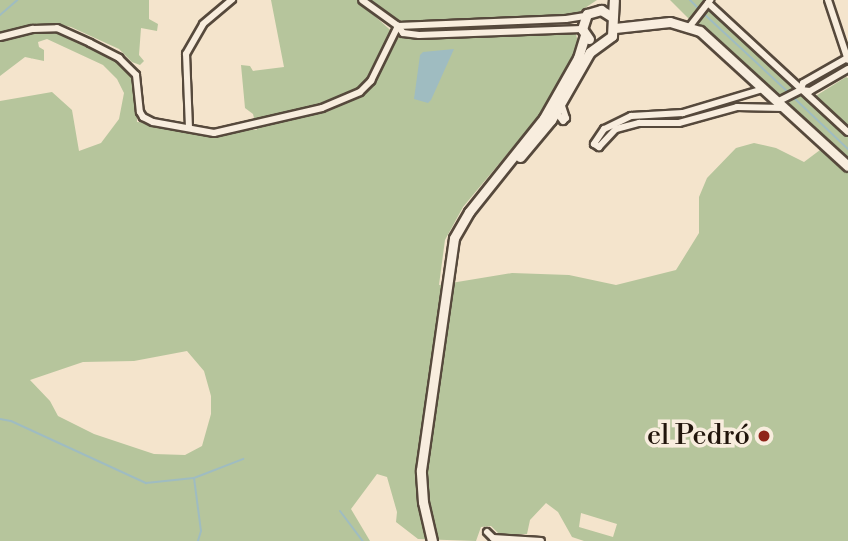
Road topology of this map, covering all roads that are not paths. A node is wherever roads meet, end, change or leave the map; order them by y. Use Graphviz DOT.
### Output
graph roads {
  1 [pos="232,0"];
  2 [pos="362,0"];
  3 [pos="606,0"];
  4 [pos="614,0"];
  5 [pos="837,0"];
  6 [pos="709,2"];
  7 [pos="828,2"];
  8 [pos="597,9"];
  9 [pos="585,16"];
  10 [pos="612,17"];
  11 [pos="398,26"];
  12 [pos="690,26"];
  13 [pos="615,28"];
  14 [pos="584,32"];
  15 [pos="0,37"];
  16 [pos="599,43"];
  17 [pos="847,59"];
  18 [pos="848,69"];
  19 [pos="749,77"];
  20 [pos="801,90"];
  21 [pos="765,91"];
  22 [pos="748,94"];
  23 [pos="780,105"];
  24 [pos="557,107"];
  25 [pos="763,107"];
  26 [pos="563,121"];
  27 [pos="547,125"];
  28 [pos="189,128"];
  29 [pos="848,132"];
  30 [pos="848,166"];
  31 [pos="477,201"];
  32 [pos="487,532"];
  33 [pos="432,541"];
  34 [pos="541,541"];
  1 -- 28 [label="street"];
  2 -- 11 [label="street"];
  3 -- 8 [label="main road"];
  4 -- 10 [label="main road"];
  5 -- 7 [label="street"];
  6 -- 12 [label="street"];
  6 -- 20 [label="street"];
  7 -- 17 [label="street"];
  8 -- 9 [label="main road"];
  8 -- 10 [label="main road"];
  9 -- 11 [label="street"];
  9 -- 14 [label="main road"];
  10 -- 13 [label="main road"];
  11 -- 14 [label="street"];
  11 -- 28 [label="street"];
  12 -- 13 [label="main road"];
  12 -- 19 [label="main road"];
  13 -- 16 [label="main road"];
  14 -- 16 [label="main road"];
  14 -- 24 [label="main road"];
  15 -- 28 [label="street"];
  16 -- 24 [label="main road"];
  17 -- 20 [label="street"];
  18 -- 20 [label="street"];
  19 -- 21 [label="main road"];
  19 -- 22 [label="street"];
  20 -- 23 [label="street"];
  20 -- 29 [label="street"];
  21 -- 22 [label="street"];
  21 -- 23 [label="main road"];
  21 -- 25 [label="street"];
  22 -- 25 [label="street"];
  23 -- 25 [label="street"];
  23 -- 30 [label="main road"];
  24 -- 26 [label="street"];
  24 -- 26 [label="street"];
  24 -- 27 [label="main road"];
  24 -- 31 [label="main road"];
  26 -- 27 [label="street"];
  27 -- 31 [label="main road"];
  31 -- 33 [label="main road"];
  32 -- 34 [label="street"];
}
